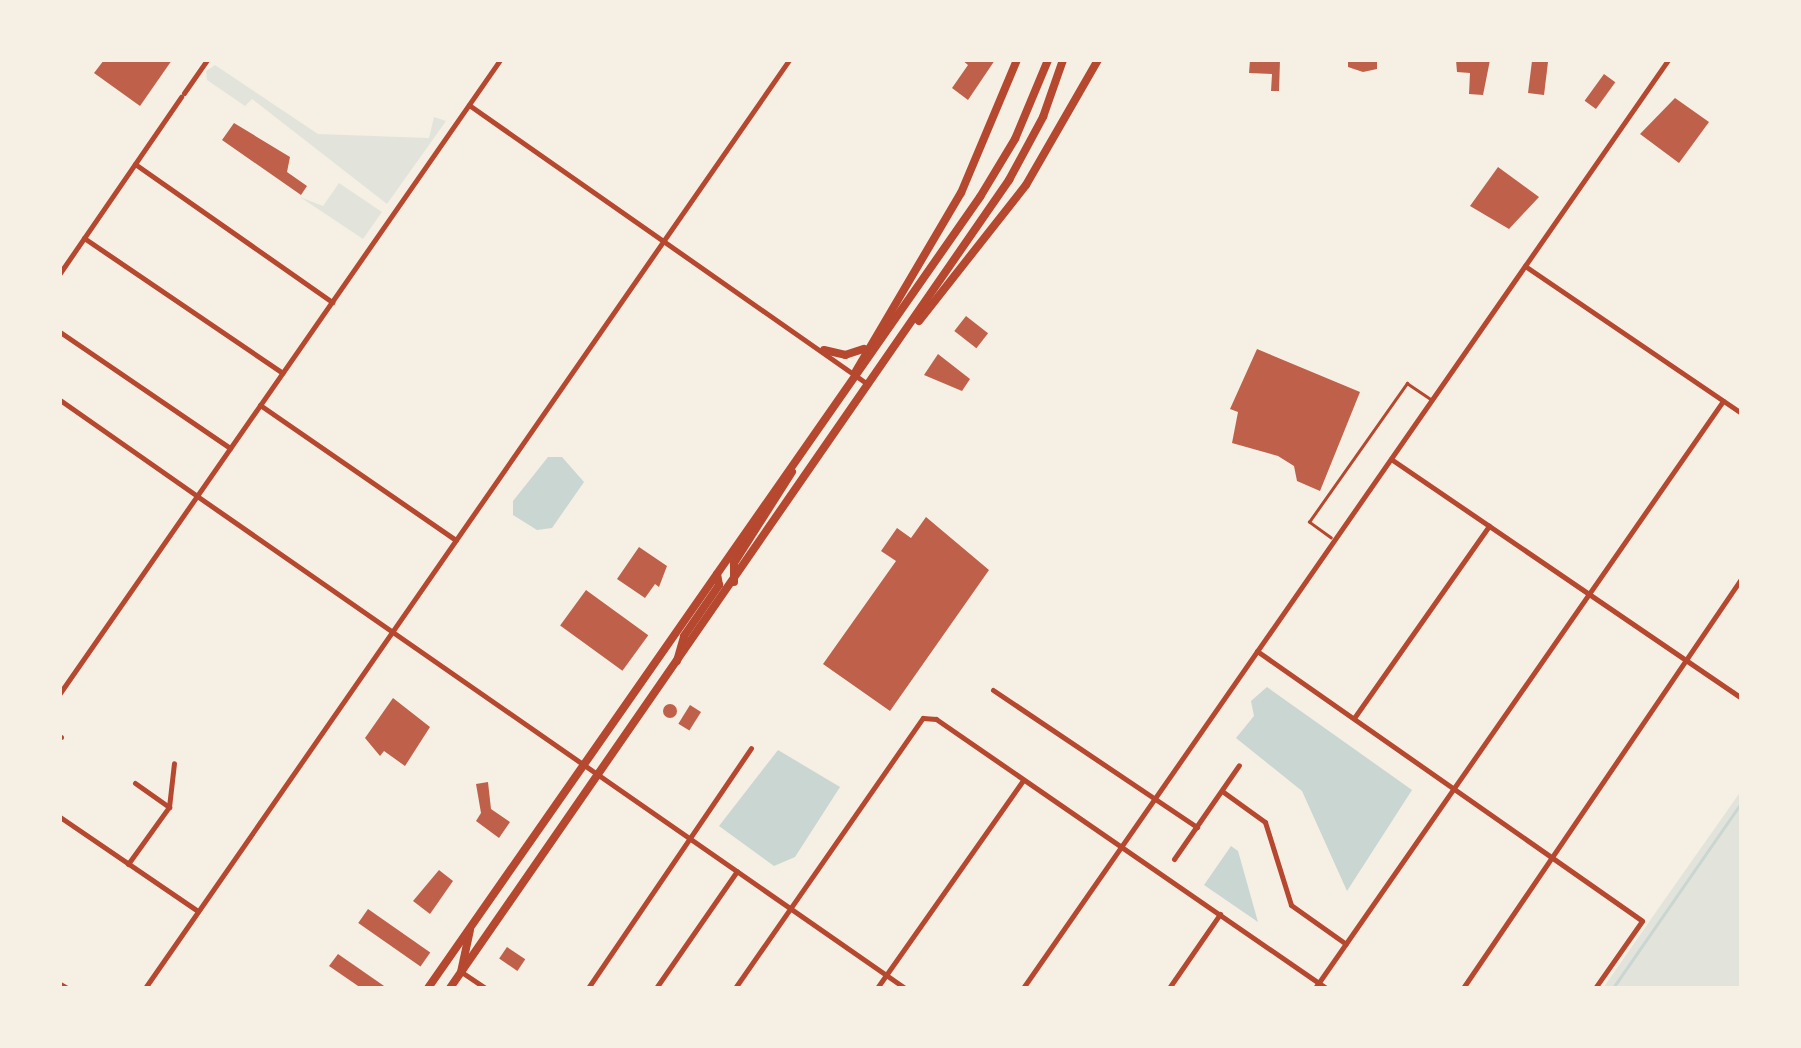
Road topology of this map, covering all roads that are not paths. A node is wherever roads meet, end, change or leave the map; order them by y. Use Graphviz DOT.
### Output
graph roads {
  1 [pos="207,60"];
  2 [pos="500,60"];
  3 [pos="789,60"];
  4 [pos="1018,60"];
  5 [pos="1098,60"];
  6 [pos="1668,60"];
  7 [pos="1048,61"];
  8 [pos="1063,61"];
  9 [pos="469,105"];
  10 [pos="135,164"];
  11 [pos="84,238"];
  12 [pos="664,241"];
  13 [pos="63,262"];
  14 [pos="1525,266"];
  15 [pos="60,273"];
  16 [pos="332,302"];
  17 [pos="60,332"];
  18 [pos="868,346"];
  19 [pos="824,350"];
  20 [pos="890,355"];
  21 [pos="283,373"];
  22 [pos="855,376"];
  23 [pos="869,386"];
  24 [pos="60,400"];
  25 [pos="1432,400"];
  26 [pos="1722,401"];
  27 [pos="260,405"];
  28 [pos="1741,414"];
  29 [pos="230,448"];
  30 [pos="1391,459"];
  31 [pos="794,463"];
  32 [pos="197,496"];
  33 [pos="1489,526"];
  34 [pos="456,540"];
  35 [pos="1335,540"];
  36 [pos="717,574"];
  37 [pos="1741,578"];
  38 [pos="734,582"];
  39 [pos="1588,594"];
  40 [pos="392,632"];
  41 [pos="1257,652"];
  42 [pos="1686,661"];
  43 [pos="674,670"];
  44 [pos="993,690"];
  45 [pos="60,693"];
  46 [pos="1741,698"];
  47 [pos="1354,718"];
  48 [pos="752,748"];
  49 [pos="174,763"];
  50 [pos="582,766"];
  51 [pos="1239,766"];
  52 [pos="596,776"];
  53 [pos="1023,780"];
  54 [pos="135,783"];
  55 [pos="1454,788"];
  56 [pos="1222,791"];
  57 [pos="1154,800"];
  58 [pos="169,807"];
  59 [pos="60,817"];
  60 [pos="1197,827"];
  61 [pos="691,839"];
  62 [pos="1122,845"];
  63 [pos="1552,858"];
  64 [pos="1174,859"];
  65 [pos="128,864"];
  66 [pos="738,872"];
  67 [pos="790,908"];
  68 [pos="198,911"];
  69 [pos="1220,914"];
  70 [pos="470,928"];
  71 [pos="1346,944"];
  72 [pos="461,972"];
  73 [pos="886,975"];
  74 [pos="60,984"];
  75 [pos="433,985"];
  76 [pos="1317,985"];
  77 [pos="66,988"];
  78 [pos="145,988"];
  79 [pos="450,988"];
  80 [pos="485,988"];
  81 [pos="588,988"];
  82 [pos="656,988"];
  83 [pos="735,988"];
  84 [pos="877,988"];
  85 [pos="905,988"];
  86 [pos="1023,988"];
  87 [pos="1169,988"];
  88 [pos="1326,988"];
  89 [pos="1463,988"];
  90 [pos="1596,988"];
  1 -- 10 [label="street"];
  2 -- 9 [label="street"];
  3 -- 12 [label="street"];
  4 -- 18 [label="main road"];
  5 -- 20 [label="main road"];
  6 -- 14 [label="street"];
  7 -- 22 [label="main road"];
  8 -- 20 [label="main road"];
  9 -- 12 [label="street"];
  9 -- 16 [label="street"];
  10 -- 11 [label="street"];
  10 -- 16 [label="street"];
  11 -- 13 [label="street"];
  11 -- 21 [label="street"];
  12 -- 19 [label="street"];
  12 -- 34 [label="street"];
  13 -- 15 [label="street"];
  14 -- 25 [label="street"];
  14 -- 26 [label="street"];
  16 -- 21 [label="street"];
  17 -- 29 [label="street"];
  18 -- 19 [label="main road"];
  18 -- 22 [label="main road"];
  19 -- 22 [label="street"];
  20 -- 23 [label="main road"];
  21 -- 27 [label="street"];
  22 -- 23 [label="street"];
  22 -- 31 [label="main road"];
  23 -- 38 [label="main road"];
  24 -- 32 [label="street"];
  25 -- 30 [label="street"];
  25 -- 35 [label="lane"];
  26 -- 28 [label="street"];
  26 -- 39 [label="street"];
  27 -- 29 [label="street"];
  27 -- 34 [label="street"];
  29 -- 32 [label="street"];
  30 -- 33 [label="street"];
  30 -- 35 [label="street"];
  31 -- 36 [label="main road"];
  31 -- 38 [label="main road"];
  32 -- 40 [label="street"];
  32 -- 45 [label="street"];
  33 -- 39 [label="street"];
  33 -- 47 [label="street"];
  34 -- 40 [label="street"];
  35 -- 41 [label="street"];
  36 -- 43 [label="main road"];
  36 -- 50 [label="main road"];
  37 -- 42 [label="street"];
  38 -- 43 [label="main road"];
  39 -- 42 [label="street"];
  39 -- 55 [label="street"];
  40 -- 50 [label="street"];
  40 -- 68 [label="street"];
  41 -- 47 [label="street"];
  41 -- 57 [label="street"];
  42 -- 46 [label="street"];
  42 -- 63 [label="street"];
  43 -- 52 [label="main road"];
  44 -- 57 [label="street"];
  47 -- 55 [label="street"];
  48 -- 61 [label="street"];
  49 -- 58 [label="street"];
  50 -- 52 [label="street"];
  50 -- 70 [label="main road"];
  51 -- 56 [label="street"];
  52 -- 61 [label="street"];
  52 -- 72 [label="main road"];
  53 -- 62 [label="street"];
  53 -- 67 [label="street"];
  53 -- 73 [label="street"];
  54 -- 58 [label="street"];
  55 -- 63 [label="street"];
  55 -- 71 [label="street"];
  56 -- 60 [label="street"];
  56 -- 71 [label="street"];
  57 -- 60 [label="street"];
  57 -- 62 [label="street"];
  58 -- 65 [label="street"];
  59 -- 65 [label="street"];
  60 -- 64 [label="street"];
  61 -- 66 [label="street"];
  61 -- 81 [label="street"];
  62 -- 69 [label="street"];
  62 -- 86 [label="street"];
  63 -- 89 [label="street"];
  63 -- 90 [label="street"];
  65 -- 68 [label="street"];
  66 -- 67 [label="street"];
  66 -- 82 [label="street"];
  67 -- 73 [label="street"];
  67 -- 83 [label="street"];
  68 -- 78 [label="street"];
  69 -- 76 [label="street"];
  69 -- 87 [label="street"];
  70 -- 72 [label="main road"];
  70 -- 75 [label="main road"];
  71 -- 76 [label="street"];
  72 -- 79 [label="main road"];
  72 -- 80 [label="street"];
  73 -- 84 [label="street"];
  73 -- 85 [label="street"];
  74 -- 77 [label="street"];
  76 -- 88 [label="street"];
}
